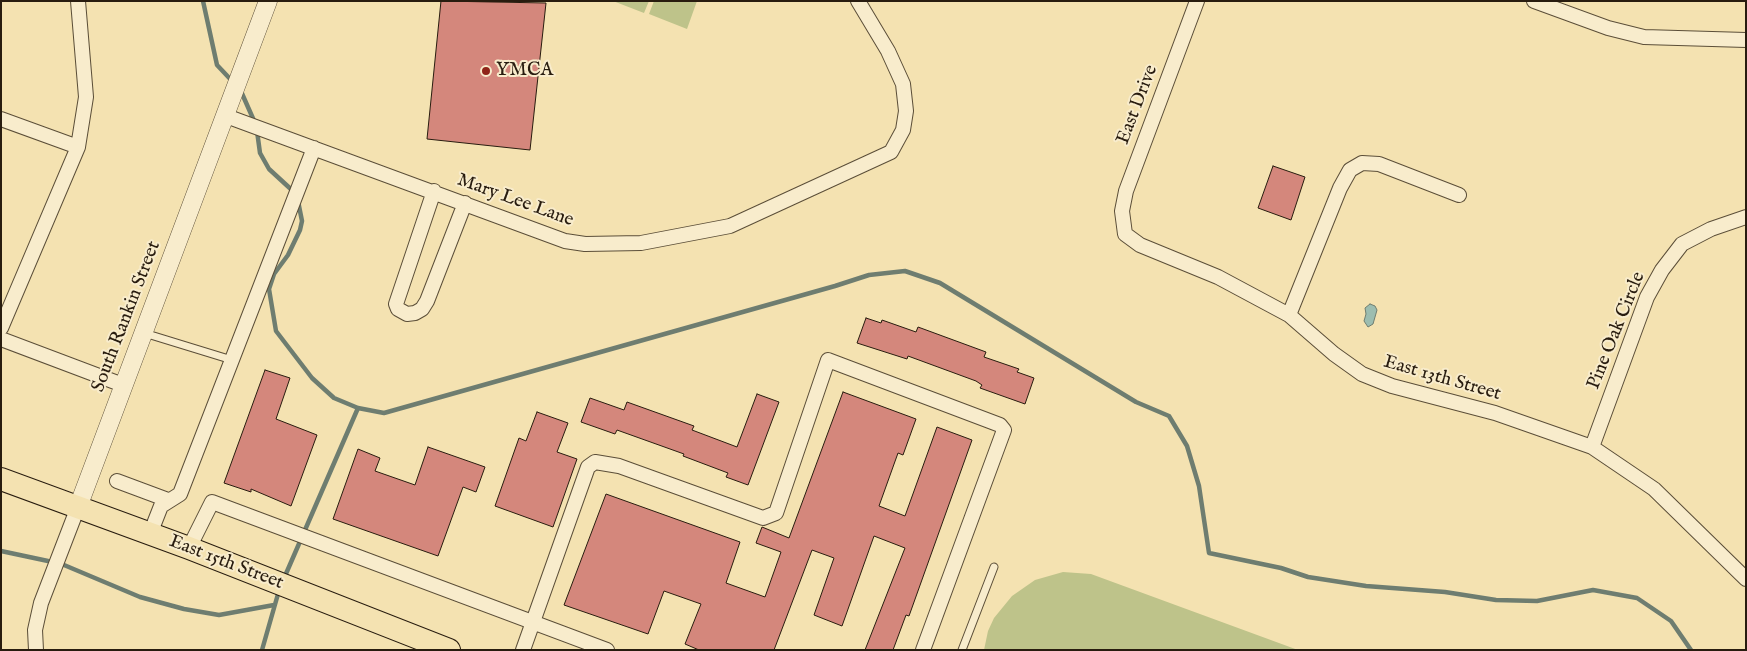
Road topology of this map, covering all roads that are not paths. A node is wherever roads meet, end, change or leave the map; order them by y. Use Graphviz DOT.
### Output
graph roads {
  1 [pos="78,1"];
  2 [pos="268,1"];
  3 [pos="858,1"];
  4 [pos="1197,1"];
  5 [pos="1534,1"];
  6 [pos="1746,40"];
  7 [pos="226,116"];
  8 [pos="1,119"];
  9 [pos="78,147"];
  10 [pos="314,148"];
  11 [pos="434,191"];
  12 [pos="1459,195"];
  13 [pos="465,203"];
  14 [pos="1746,217"];
  15 [pos="1123,224"];
  16 [pos="1289,315"];
  17 [pos="1,328"];
  18 [pos="143,332"];
  19 [pos="1,339"];
  20 [pos="232,360"];
  21 [pos="123,385"];
  22 [pos="1592,447"];
  23 [pos="1,479"];
  24 [pos="116,480"];
  25 [pos="168,500"];
  26 [pos="78,507"];
  27 [pos="150,534"];
  28 [pos="188,548"];
  29 [pos="994,567"];
  30 [pos="1746,579"];
  31 [pos="534,622"];
  32 [pos="36,650"];
  33 [pos="449,650"];
  34 [pos="523,650"];
  35 [pos="607,650"];
  36 [pos="923,650"];
  37 [pos="962,650"];
  1 -- 9 [label="street"];
  2 -- 7 [label="street, South Rankin Street"];
  3 -- 13 [label="street, Mary Lee Lane"];
  4 -- 15 [label="street, East Drive"];
  5 -- 6 [label="street"];
  7 -- 10 [label="street, Mary Lee Lane"];
  7 -- 18 [label="street, South Rankin Street"];
  8 -- 9 [label="street"];
  9 -- 17 [label="street"];
  10 -- 11 [label="street, Mary Lee Lane"];
  10 -- 20 [label="street"];
  11 -- 13 [label="street, Mary Lee Lane"];
  11 -- 13 [label="street"];
  12 -- 16 [label="street"];
  14 -- 22 [label="street, Pine Oak Circle"];
  15 -- 16 [label="street, East 13th Street"];
  16 -- 22 [label="street, East 13th Street"];
  18 -- 20 [label="lane"];
  18 -- 21 [label="street, South Rankin Street"];
  19 -- 21 [label="street"];
  20 -- 25 [label="street"];
  21 -- 26 [label="street, South Rankin Street"];
  22 -- 30 [label="street, East 13th Street"];
  23 -- 26 [label="main road, East 15th Street"];
  24 -- 25 [label="street"];
  25 -- 27 [label="street"];
  26 -- 27 [label="main road, East 15th Street"];
  26 -- 32 [label="street, South Rankin Street"];
  27 -- 28 [label="main road, East 15th Street"];
  28 -- 31 [label="street"];
  28 -- 33 [label="main road, East 15th Street"];
  29 -- 37 [label="lane"];
  31 -- 34 [label="street"];
  31 -- 35 [label="street"];
  31 -- 36 [label="street"];
}
